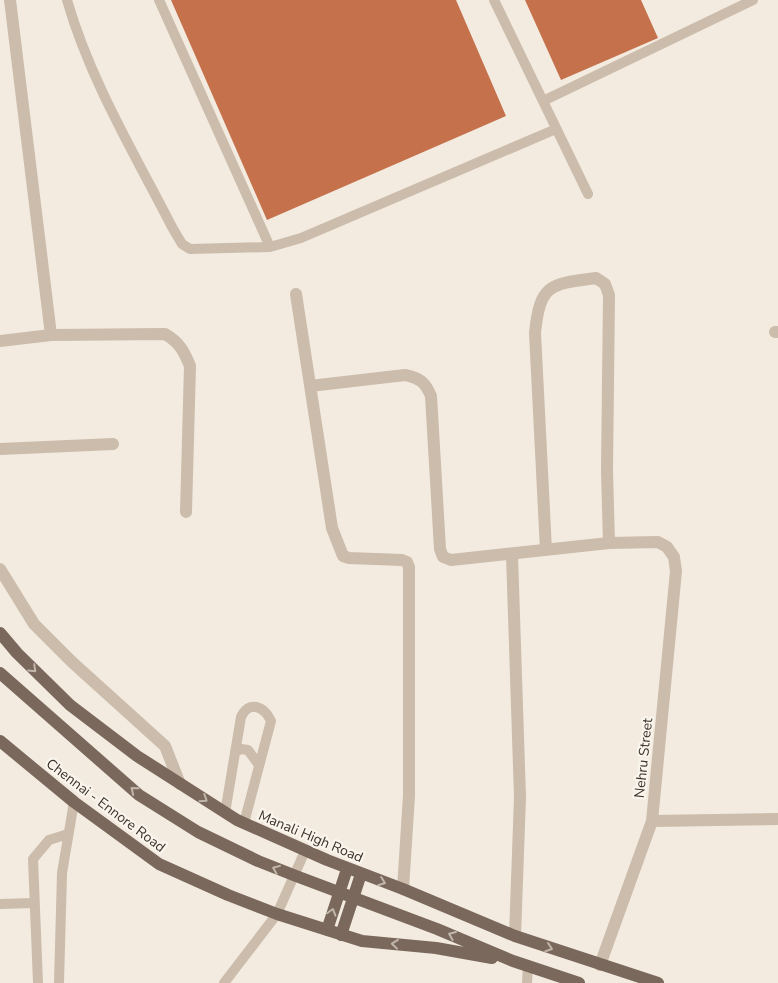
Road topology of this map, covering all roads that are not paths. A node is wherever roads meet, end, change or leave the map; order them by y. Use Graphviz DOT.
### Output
graph roads {
  1 [pos="10,0"];
  2 [pos="66,0"];
  3 [pos="159,0"];
  4 [pos="494,0"];
  5 [pos="753,0"];
  6 [pos="543,101"];
  7 [pos="556,129"];
  8 [pos="588,194"];
  9 [pos="270,247"];
  10 [pos="296,294"];
  11 [pos="51,335"];
  12 [pos="0,341"];
  13 [pos="310,386"];
  14 [pos="113,444"];
  15 [pos="0,449"];
  16 [pos="186,512"];
  17 [pos="610,543"];
  18 [pos="546,550"];
  19 [pos="512,555"];
  20 [pos="0,569"];
  21 [pos="0,633"];
  22 [pos="0,672"];
  23 [pos="0,741"];
  24 [pos="234,752"];
  25 [pos="260,764"];
  26 [pos="180,784"];
  27 [pos="74,802"];
  28 [pos="225,813"];
  29 [pos="778,819"];
  30 [pos="652,821"];
  31 [pos="244,823"];
  32 [pos="68,834"];
  33 [pos="305,851"];
  34 [pos="347,868"];
  35 [pos="361,874"];
  36 [pos="296,876"];
  37 [pos="403,889"];
  38 [pos="338,893"];
  39 [pos="353,899"];
  40 [pos="34,903"];
  41 [pos="0,904"];
  42 [pos="277,914"];
  43 [pos="327,930"];
  44 [pos="341,935"];
  45 [pos="515,936"];
  46 [pos="513,961"];
  47 [pos="528,965"];
  48 [pos="600,965"];
  49 [pos="38,983"];
  50 [pos="59,983"];
  51 [pos="224,983"];
  52 [pos="527,983"];
  53 [pos="579,983"];
  54 [pos="658,983"];
  1 -- 11 [label="street"];
  2 -- 9 [label="lane"];
  3 -- 9 [label="lane"];
  4 -- 6 [label="lane"];
  5 -- 6 [label="lane"];
  6 -- 7 [label="lane"];
  7 -- 8 [label="lane"];
  7 -- 9 [label="lane"];
  10 -- 13 [label="street"];
  11 -- 12 [label="street"];
  11 -- 16 [label="street"];
  13 -- 19 [label="street"];
  13 -- 37 [label="street"];
  14 -- 15 [label="street"];
  17 -- 18 [label="street"];
  17 -- 18 [label="street"];
  17 -- 30 [label="street, Nehru Street"];
  18 -- 19 [label="street"];
  19 -- 45 [label="street"];
  20 -- 26 [label="street"];
  21 -- 26 [label="main road, Manali High Road, one-way"];
  36 -- 22 [label="main road, one-way"];
  23 -- 27 [label="main road, Chennai - Ennore Road"];
  24 -- 25 [label="lane"];
  24 -- 25 [label="lane"];
  24 -- 28 [label="lane"];
  25 -- 31 [label="lane"];
  26 -- 28 [label="main road, Manali High Road, one-way"];
  27 -- 32 [label="lane"];
  27 -- 42 [label="main road, Chennai - Ennore Road"];
  28 -- 31 [label="main road, Manali High Road"];
  29 -- 30 [label="street"];
  30 -- 48 [label="street, Nehru Street"];
  31 -- 33 [label="main road, Manali High Road"];
  32 -- 40 [label="lane"];
  32 -- 50 [label="lane"];
  33 -- 34 [label="main road, Manali High Road"];
  33 -- 36 [label="lane"];
  34 -- 35 [label="main road, Manali High Road"];
  34 -- 38 [label="main road"];
  35 -- 37 [label="main road, Manali High Road, one-way"];
  35 -- 39 [label="main road"];
  36 -- 38 [label="main road"];
  36 -- 42 [label="lane"];
  37 -- 45 [label="main road, Manali High Road"];
  38 -- 39 [label="main road"];
  43 -- 38 [label="main road, one-way"];
  39 -- 44 [label="main road"];
  46 -- 39 [label="main road, one-way"];
  40 -- 41 [label="lane"];
  40 -- 49 [label="lane"];
  42 -- 43 [label="main road, Chennai - Ennore Road"];
  42 -- 51 [label="lane"];
  43 -- 44 [label="main road, Chennai - Ennore Road"];
  46 -- 44 [label="main road, Chennai - Ennore Road, one-way"];
  45 -- 48 [label="main road, Manali High Road, one-way"];
  46 -- 47 [label="main road"];
  47 -- 52 [label="lane"];
  47 -- 53 [label="main road"];
  48 -- 54 [label="main road, Manali High Road"];
}
